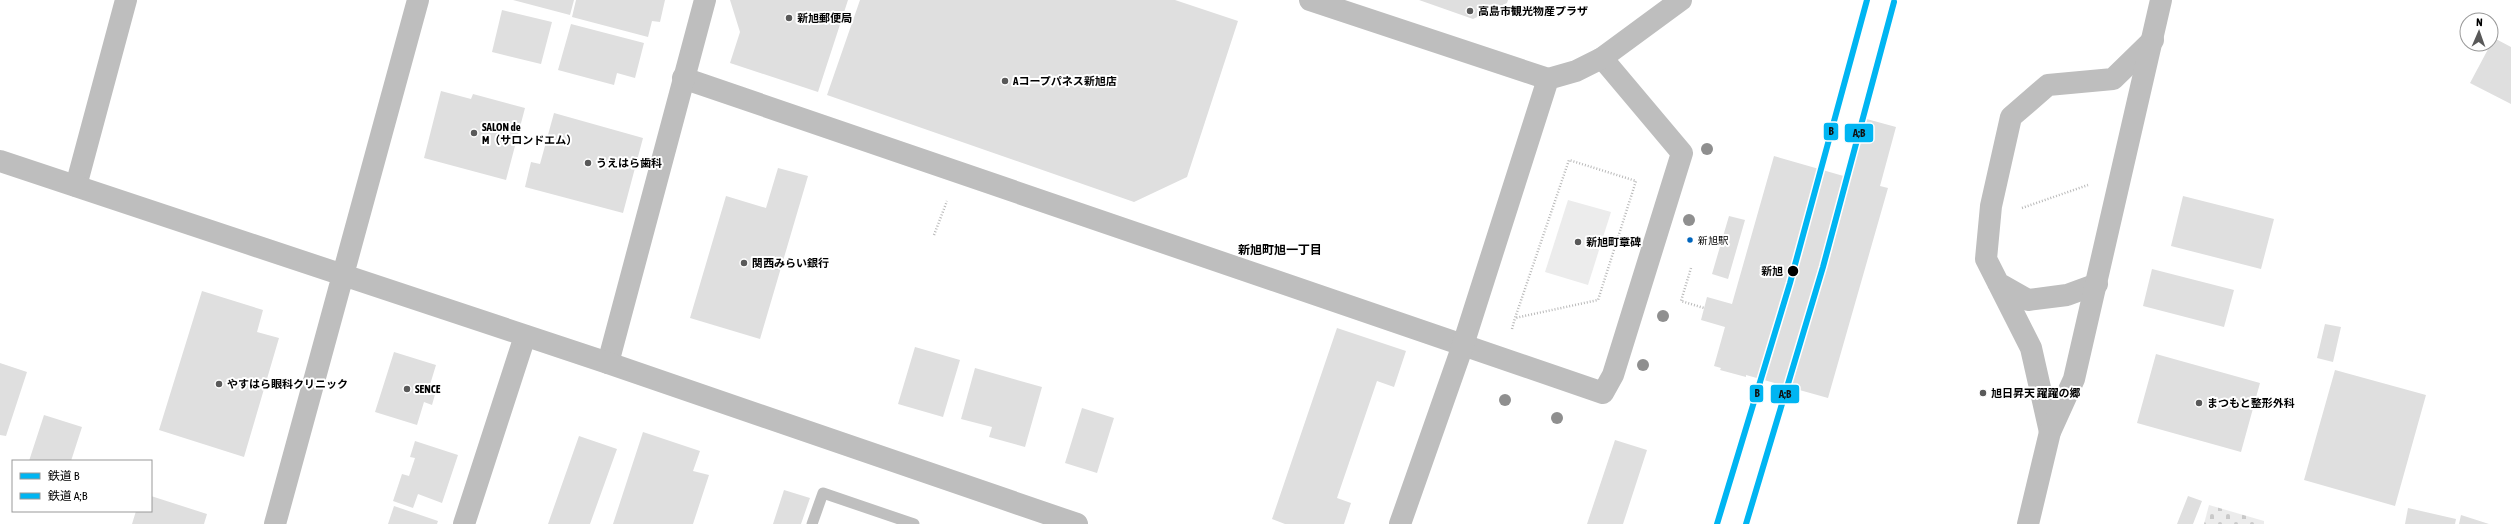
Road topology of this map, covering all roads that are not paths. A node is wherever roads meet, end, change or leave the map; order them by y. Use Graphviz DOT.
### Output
graph roads {
  1 [pos="126,0"];
  2 [pos="418,0"];
  3 [pos="705,0"];
  4 [pos="1310,0"];
  5 [pos="1680,0"];
  6 [pos="2161,0"];
  7 [pos="2153,40"];
  8 [pos="1602,58"];
  9 [pos="683,78"];
  10 [pos="1548,79"];
  11 [pos="0,161"];
  12 [pos="76,186"];
  13 [pos="344,275"];
  14 [pos="1998,283"];
  15 [pos="2097,284"];
  16 [pos="525,336"];
  17 [pos="1463,345"];
  18 [pos="608,363"];
  19 [pos="2050,432"];
  20 [pos="275,524"];
  21 [pos="464,524"];
  22 [pos="1077,524"];
  23 [pos="1400,524"];
  24 [pos="2028,524"];
  1 -- 12 [label="street"];
  2 -- 13 [label="street"];
  3 -- 9 [label="street"];
  4 -- 10 [label="street"];
  5 -- 8 [label="street"];
  6 -- 7 [label="street"];
  7 -- 14 [label="street"];
  7 -- 15 [label="street"];
  8 -- 10 [label="street"];
  8 -- 17 [label="street"];
  9 -- 17 [label="street"];
  9 -- 18 [label="street"];
  10 -- 17 [label="street"];
  11 -- 12 [label="street"];
  12 -- 13 [label="street"];
  13 -- 16 [label="street"];
  13 -- 20 [label="street"];
  14 -- 15 [label="street"];
  14 -- 19 [label="street"];
  15 -- 19 [label="street"];
  16 -- 18 [label="street"];
  16 -- 21 [label="street"];
  17 -- 23 [label="street"];
  18 -- 22 [label="street"];
  19 -- 24 [label="street"];
}
